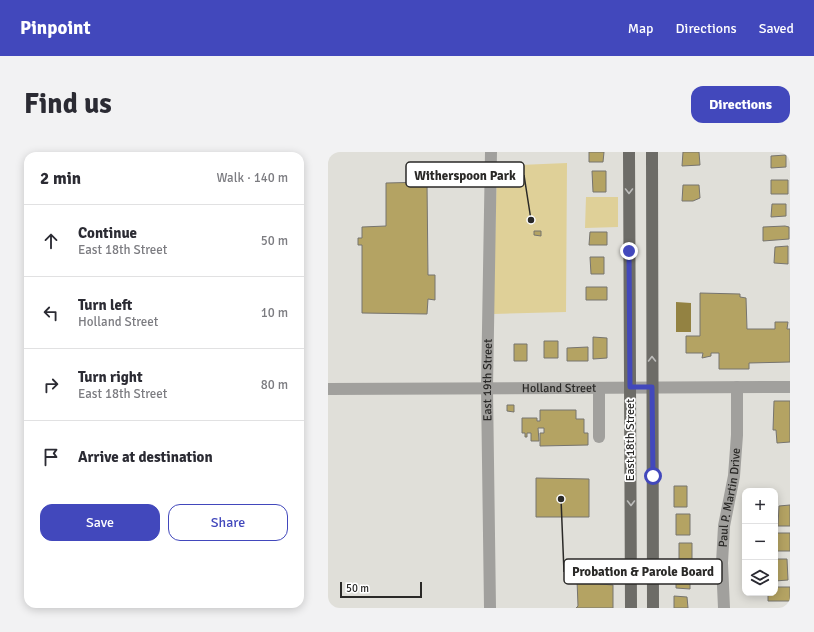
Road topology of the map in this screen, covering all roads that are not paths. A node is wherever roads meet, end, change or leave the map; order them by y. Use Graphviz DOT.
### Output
graph roads {
  1 [pos="492,152"];
  2 [pos="629,152"];
  3 [pos="652,152"];
  4 [pos="630,387"];
  5 [pos="652,387"];
  6 [pos="737,387"];
  7 [pos="790,387"];
  8 [pos="487,388"];
  9 [pos="600,388"];
  10 [pos="328,389"];
  11 [pos="599,437"];
  12 [pos="490,608"];
  13 [pos="631,608"];
  14 [pos="653,608"];
  15 [pos="724,608"];
  1 -- 8 [label="street, East 19th Street"];
  2 -- 4 [label="main road, East 18th Street, one-way"];
  5 -- 3 [label="main road, East 18th Street, one-way"];
  4 -- 5 [label="street, Holland Street"];
  4 -- 9 [label="street, Holland Street"];
  4 -- 13 [label="main road, East 18th Street, one-way"];
  5 -- 6 [label="street, Holland Street"];
  5 -- 14 [label="main road, East 18th Street"];
  6 -- 7 [label="street, Holland Street"];
  6 -- 15 [label="street, Paul P. Martin Drive"];
  8 -- 9 [label="street, Holland Street"];
  8 -- 10 [label="street, Holland Street"];
  8 -- 12 [label="street, East 19th Street"];
  9 -- 11 [label="street"];
}
